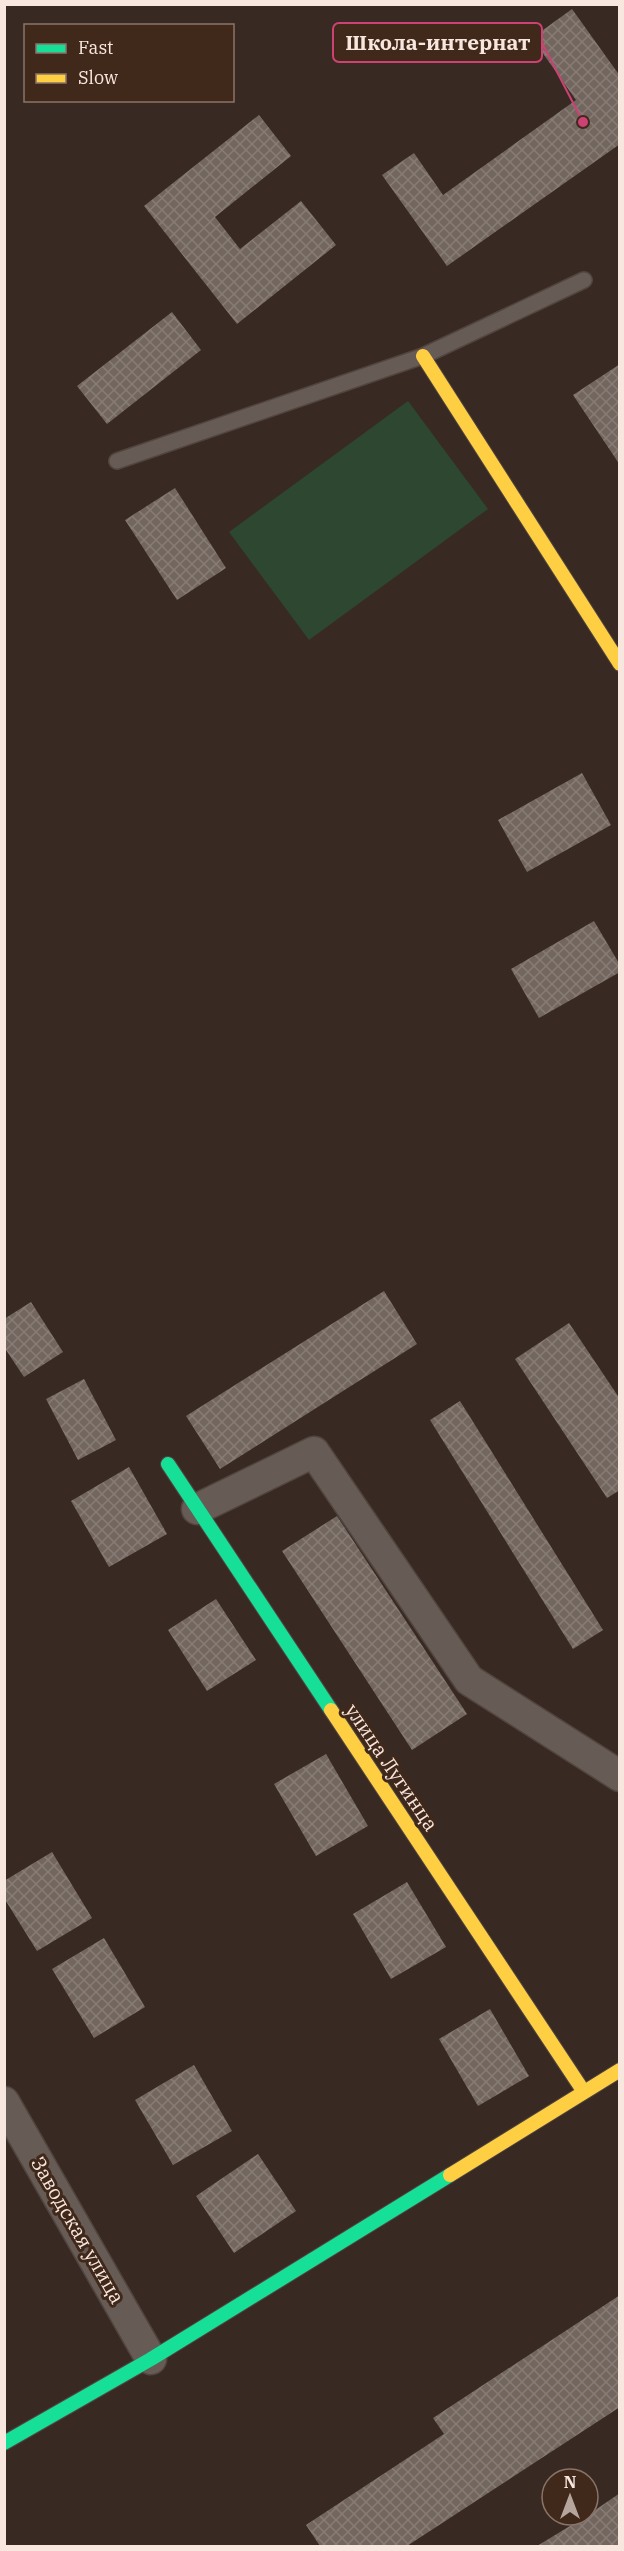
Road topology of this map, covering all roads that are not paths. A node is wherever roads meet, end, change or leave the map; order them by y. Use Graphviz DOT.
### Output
graph roads {
  1 [pos="584,280"];
  2 [pos="423,356"];
  3 [pos="117,461"];
  4 [pos="620,664"];
  5 [pos="168,1464"];
  6 [pos="197,1509"];
  7 [pos="620,1776"];
  8 [pos="620,2070"];
  9 [pos="584,2092"];
  10 [pos="4,2102"];
  11 [pos="151,2359"];
  12 [pos="4,2443"];
  1 -- 2 [label="lane"];
  2 -- 3 [label="lane"];
  2 -- 4 [label="street"];
  5 -- 6 [label="street, улица Лугинца"];
  6 -- 7 [label="street"];
  6 -- 9 [label="street, улица Лугинца"];
  8 -- 9 [label="street"];
  9 -- 11 [label="street"];
  10 -- 11 [label="street, Заводская улица"];
  11 -- 12 [label="street"];
}
